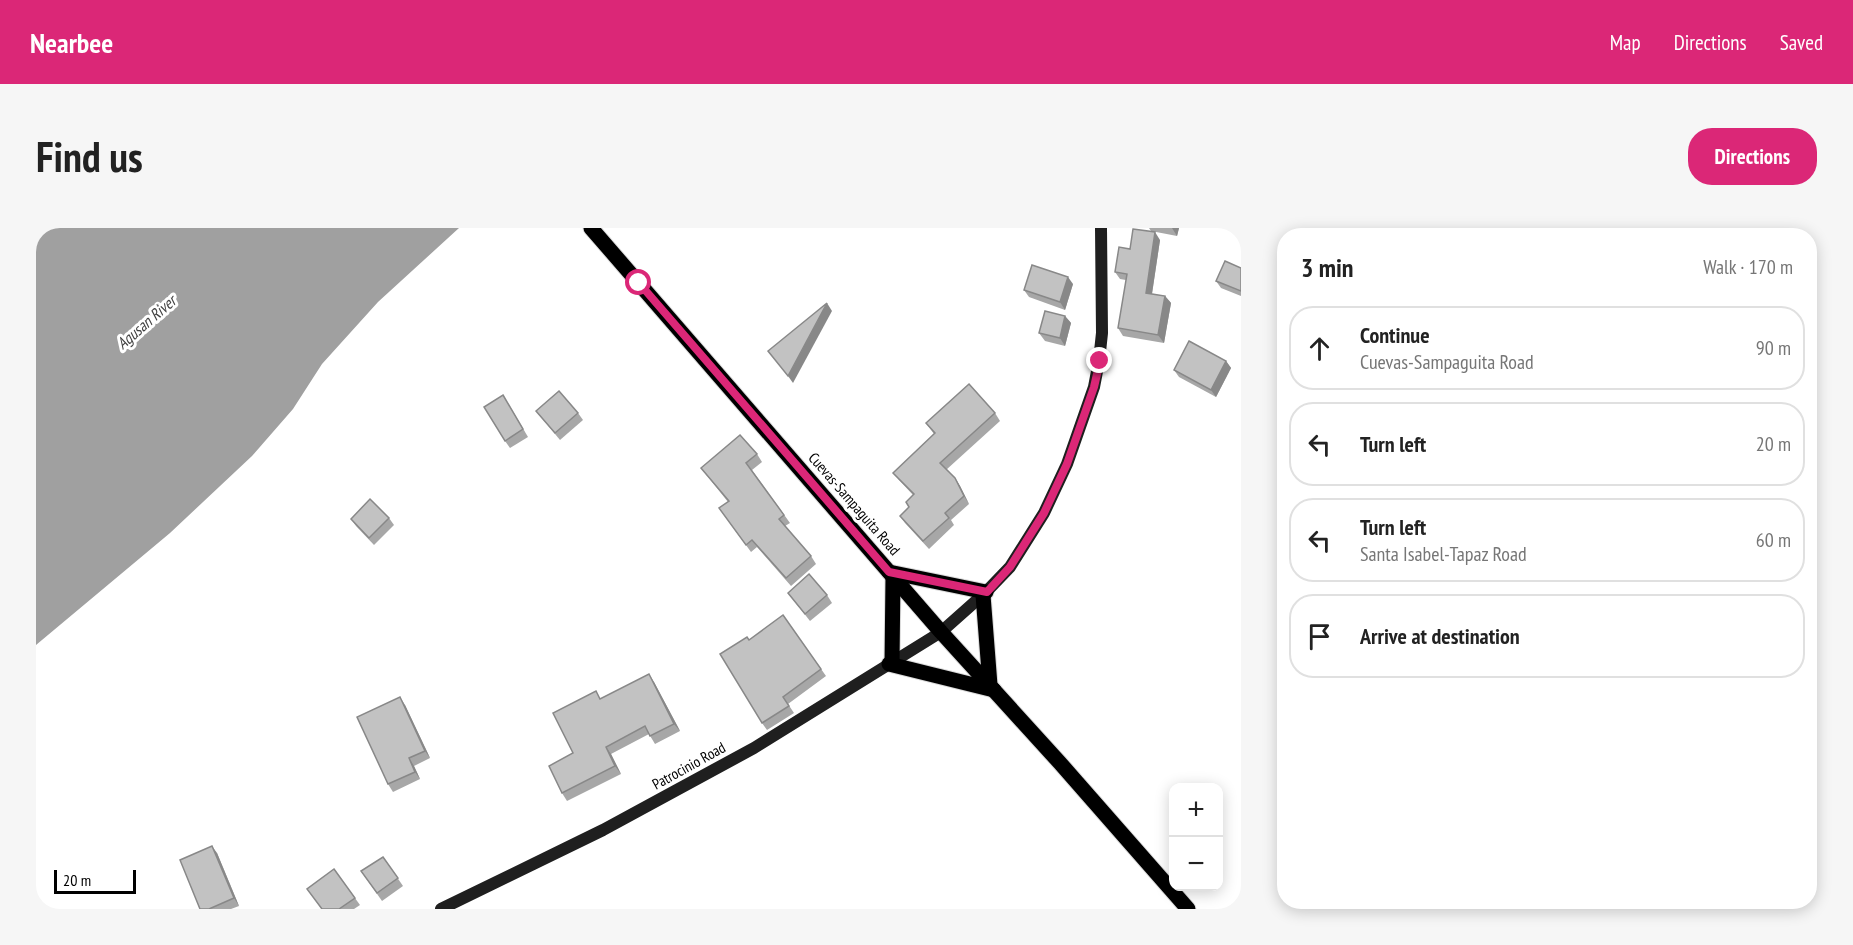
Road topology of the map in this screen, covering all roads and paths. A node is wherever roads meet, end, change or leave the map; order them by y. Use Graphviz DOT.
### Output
graph roads {
  1 [pos="591,228"];
  2 [pos="1101,228"];
  3 [pos="891,575"];
  4 [pos="985,594"];
  5 [pos="941,633"];
  6 [pos="890,663"];
  7 [pos="992,688"];
  8 [pos="441,909"];
  9 [pos="1188,909"];
  1 -- 3 [label="main road, Cuevas-Sampaguita Road"];
  2 -- 4 [label="street, Patrocinio Road"];
  3 -- 4 [label="main road"];
  3 -- 5 [label="main road, Cuevas-Sampaguita Road"];
  3 -- 6 [label="main road"];
  4 -- 5 [label="street, Patrocinio Road"];
  4 -- 7 [label="main road"];
  5 -- 6 [label="street, Patrocinio Road"];
  5 -- 7 [label="main road, Cuevas-Sampaguita Road"];
  6 -- 7 [label="main road"];
  6 -- 8 [label="street, Patrocinio Road"];
  7 -- 9 [label="main road, Cuevas-Sampaguita Road"];
}
